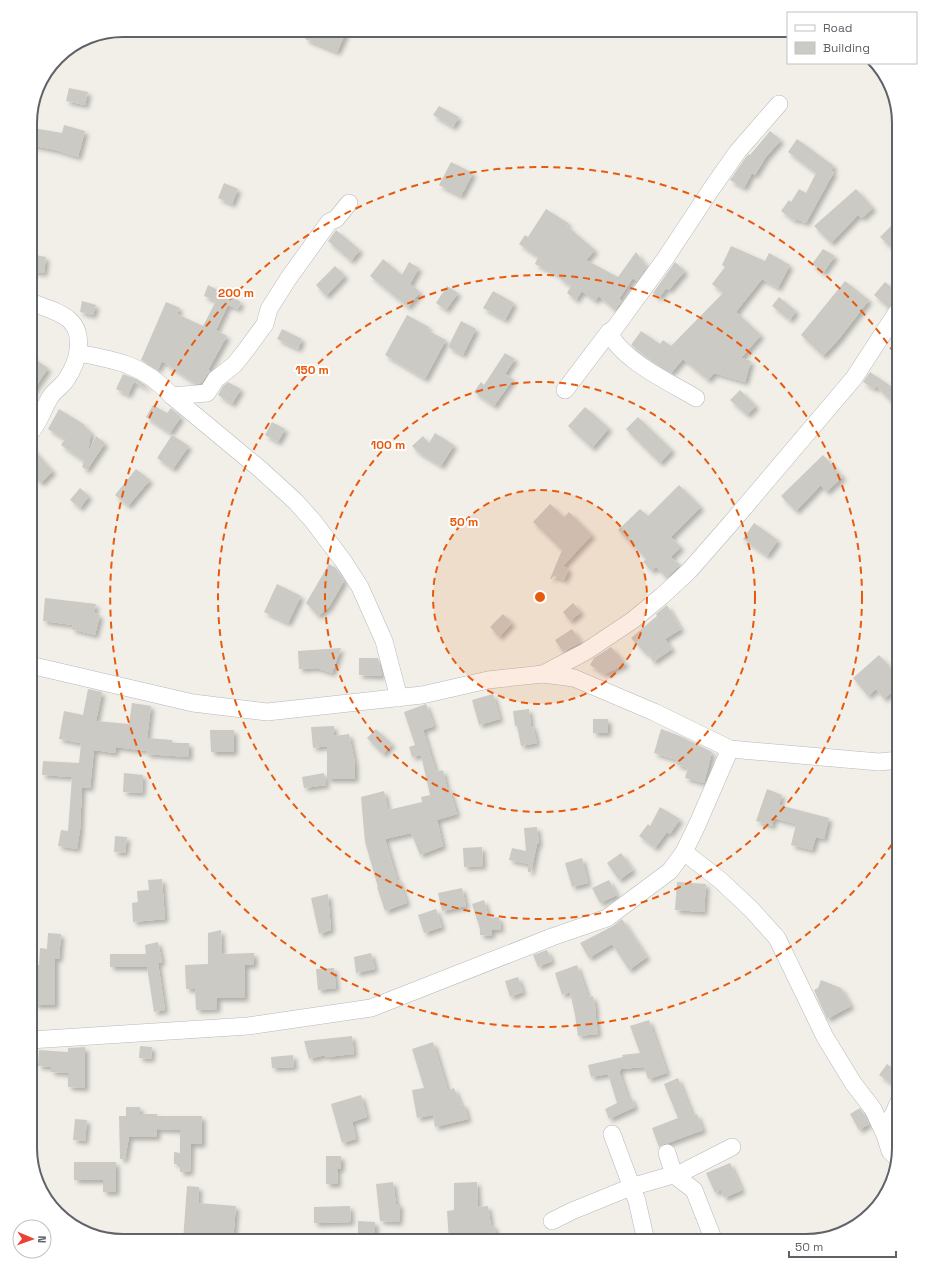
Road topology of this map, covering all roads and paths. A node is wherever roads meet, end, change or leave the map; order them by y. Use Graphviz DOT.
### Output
graph roads {
  1 [pos="779,104"];
  2 [pos="349,203"];
  3 [pos="37,305"];
  4 [pos="892,320"];
  5 [pos="609,332"];
  6 [pos="78,353"];
  7 [pos="565,390"];
  8 [pos="172,396"];
  9 [pos="696,398"];
  10 [pos="37,424"];
  11 [pos="37,667"];
  12 [pos="543,674"];
  13 [pos="399,698"];
  14 [pos="730,749"];
  15 [pos="892,761"];
  16 [pos="684,852"];
  17 [pos="37,1040"];
  18 [pos="892,1116"];
  19 [pos="883,1130"];
  20 [pos="612,1134"];
  21 [pos="732,1147"];
  22 [pos="667,1153"];
  23 [pos="892,1153"];
  24 [pos="674,1175"];
  25 [pos="631,1187"];
  26 [pos="552,1221"];
  27 [pos="644,1234"];
  28 [pos="711,1234"];
  1 -- 5 [label="street"];
  2 -- 8 [label="street"];
  3 -- 6 [label="street"];
  4 -- 12 [label="street"];
  5 -- 7 [label="street"];
  5 -- 9 [label="street"];
  6 -- 8 [label="street"];
  6 -- 10 [label="street"];
  8 -- 13 [label="street"];
  11 -- 13 [label="street"];
  12 -- 13 [label="street"];
  12 -- 14 [label="street"];
  14 -- 15 [label="street"];
  14 -- 16 [label="street"];
  16 -- 17 [label="street"];
  16 -- 19 [label="street"];
  18 -- 19 [label="street"];
  19 -- 23 [label="street"];
  20 -- 25 [label="street"];
  21 -- 24 [label="street"];
  22 -- 24 [label="street"];
  24 -- 25 [label="street"];
  24 -- 28 [label="street"];
  25 -- 26 [label="street"];
  25 -- 27 [label="street"];
}
